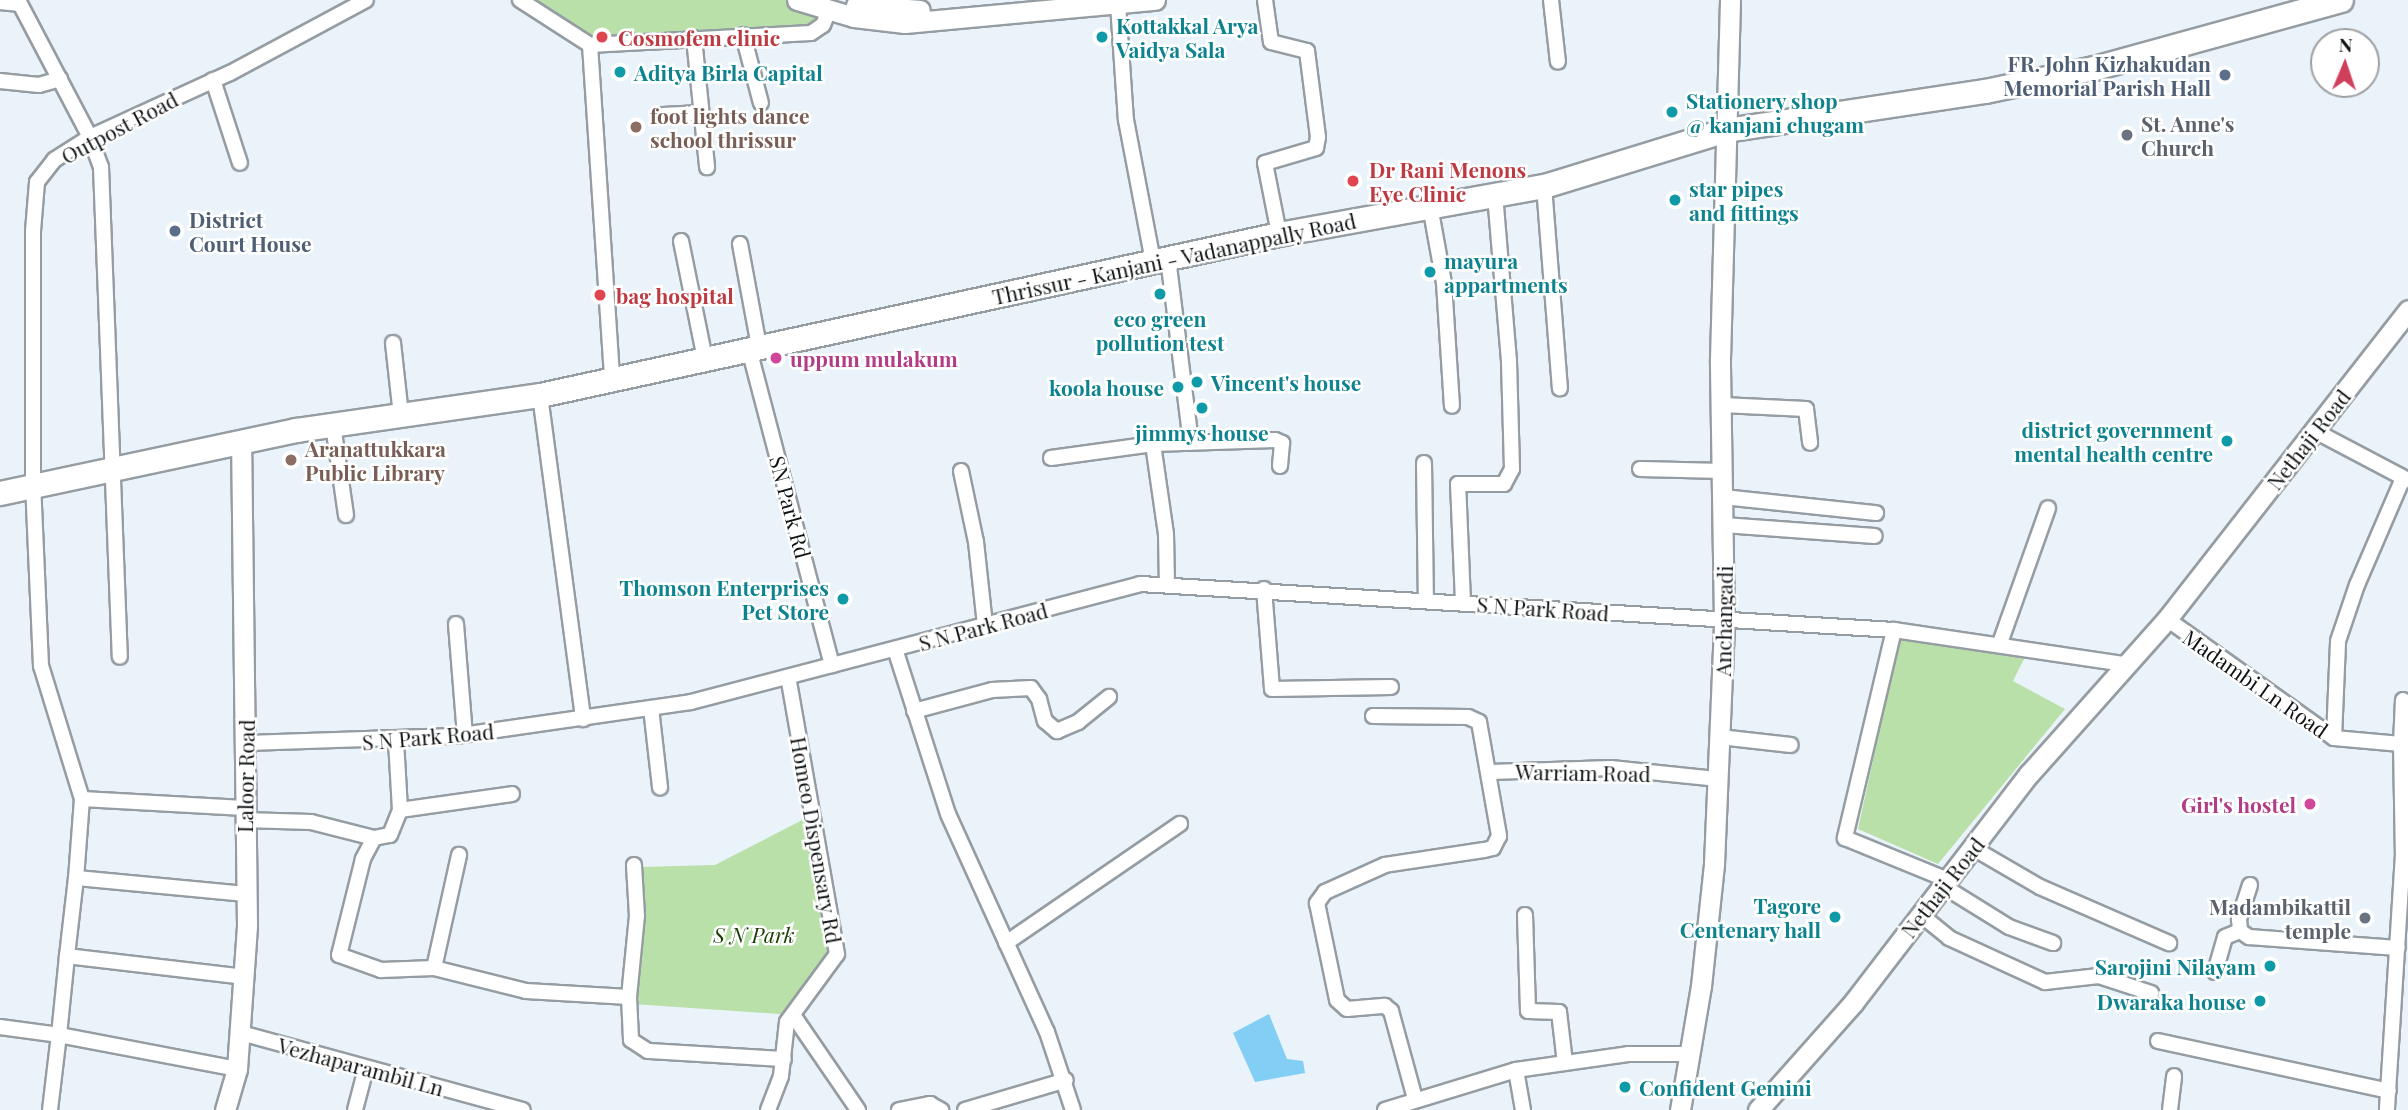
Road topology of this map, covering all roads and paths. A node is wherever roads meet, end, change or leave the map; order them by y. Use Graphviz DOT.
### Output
graph roads {
  1 [pos="366,0"];
  2 [pos="520,0"];
  3 [pos="797,0"];
  4 [pos="1027,0"];
  5 [pos="1155,0"];
  6 [pos="1265,0"];
  7 [pos="1551,0"];
  8 [pos="1730,0"];
  9 [pos="2341,0"];
  10 [pos="0,2"];
  11 [pos="19,2"];
  12 [pos="1118,4"];
  13 [pos="834,5"];
  14 [pos="1071,5"];
  15 [pos="913,11"];
  16 [pos="743,35"];
  17 [pos="694,38"];
  18 [pos="590,45"];
  19 [pos="1558,62"];
  20 [pos="60,79"];
  21 [pos="213,80"];
  22 [pos="0,81"];
  23 [pos="761,103"];
  24 [pos="701,113"];
  25 [pos="663,115"];
  26 [pos="1726,130"];
  27 [pos="90,137"];
  28 [pos="240,163"];
  29 [pos="707,167"];
  30 [pos="1544,186"];
  31 [pos="1495,195"];
  32 [pos="1430,206"];
  33 [pos="1279,234"];
  34 [pos="681,241"];
  35 [pos="740,244"];
  36 [pos="1161,260"];
  37 [pos="2408,310"];
  38 [pos="393,343"];
  39 [pos="754,348"];
  40 [pos="705,359"];
  41 [pos="612,378"];
  42 [pos="1560,388"];
  43 [pos="540,395"];
  44 [pos="1722,405"];
  45 [pos="1452,406"];
  46 [pos="401,416"];
  47 [pos="333,425"];
  48 [pos="2315,431"];
  49 [pos="241,440"];
  50 [pos="1191,443"];
  51 [pos="1810,443"];
  52 [pos="1153,444"];
  53 [pos="1051,458"];
  54 [pos="1424,463"];
  55 [pos="1280,466"];
  56 [pos="112,468"];
  57 [pos="1640,469"];
  58 [pos="961,471"];
  59 [pos="1723,471"];
  60 [pos="2406,479"];
  61 [pos="33,485"];
  62 [pos="0,493"];
  63 [pos="1723,497"];
  64 [pos="2048,508"];
  65 [pos="1876,513"];
  66 [pos="346,515"];
  67 [pos="1724,525"];
  68 [pos="1875,536"];
  69 [pos="1167,584"];
  70 [pos="1264,589"];
  71 [pos="1426,599"];
  72 [pos="1463,602"];
  73 [pos="2167,619"];
  74 [pos="1724,621"];
  75 [pos="456,624"];
  76 [pos="985,625"];
  77 [pos="1894,630"];
  78 [pos="2000,643"];
  79 [pos="895,649"];
  80 [pos="120,657"];
  81 [pos="2125,664"];
  82 [pos="832,665"];
  83 [pos="788,677"];
  84 [pos="1391,687"];
  85 [pos="1109,697"];
  86 [pos="2403,700"];
  87 [pos="651,708"];
  88 [pos="914,711"];
  89 [pos="1373,716"];
  90 [pos="583,719"];
  91 [pos="465,735"];
  92 [pos="1720,737"];
  93 [pos="2334,738"];
  94 [pos="396,741"];
  95 [pos="247,743"];
  96 [pos="2400,744"];
  97 [pos="1791,745"];
  98 [pos="1490,772"];
  99 [pos="1718,779"];
  100 [pos="660,787"];
  101 [pos="512,794"];
  102 [pos="82,799"];
  103 [pos="400,810"];
  104 [pos="244,814"];
  105 [pos="1180,824"];
  106 [pos="374,838"];
  107 [pos="1973,848"];
  108 [pos="459,855"];
  109 [pos="635,865"];
  110 [pos="76,878"];
  111 [pos="1945,883"];
  112 [pos="2250,885"];
  113 [pos="2405,886"];
  114 [pos="244,894"];
  115 [pos="1525,915"];
  116 [pos="1921,915"];
  117 [pos="2239,931"];
  118 [pos="1006,943"];
  119 [pos="2053,943"];
  120 [pos="2169,943"];
  121 [pos="2398,948"];
  122 [pos="67,956"];
  123 [pos="434,968"];
  124 [pos="2215,972"];
  125 [pos="245,978"];
  126 [pos="2151,993"];
  127 [pos="629,997"];
  128 [pos="793,1015"];
  129 [pos="0,1027"];
  130 [pos="241,1033"];
  131 [pos="59,1035"];
  132 [pos="2158,1041"];
  133 [pos="1689,1054"];
  134 [pos="784,1059"];
  135 [pos="1566,1063"];
  136 [pos="366,1068"];
  137 [pos="237,1069"];
  138 [pos="1516,1070"];
  139 [pos="2174,1076"];
  140 [pos="1066,1080"];
  141 [pos="2389,1091"];
  142 [pos="1415,1099"];
  143 [pos="473,1104"];
  144 [pos="50,1110"];
  145 [pos="225,1110"];
  146 [pos="355,1110"];
  147 [pos="523,1110"];
  148 [pos="768,1110"];
  149 [pos="858,1110"];
  150 [pos="899,1110"];
  151 [pos="941,1110"];
  152 [pos="965,1110"];
  153 [pos="1073,1110"];
  154 [pos="1385,1110"];
  155 [pos="1523,1110"];
  156 [pos="1680,1110"];
  157 [pos="1758,1110"];
  158 [pos="2170,1110"];
  159 [pos="2387,1110"];
  1 -- 21 [label="street, Outpost Road"];
  2 -- 18 [label="street"];
  3 -- 13 [label="street"];
  4 -- 15 [label="street"];
  5 -- 12 [label="street"];
  6 -- 33 [label="street"];
  7 -- 19 [label="street"];
  8 -- 26 [label="street, Anchangadi"];
  9 -- 26 [label="main road, Thrissur - Kanjani - Vadanappally Road"];
  10 -- 11 [label="street"];
  11 -- 20 [label="street"];
  12 -- 14 [label="street"];
  12 -- 36 [label="street"];
  13 -- 15 [label="street"];
  13 -- 16 [label="street"];
  14 -- 15 [label="street"];
  16 -- 17 [label="street"];
  16 -- 23 [label="street"];
  17 -- 18 [label="street"];
  17 -- 24 [label="street"];
  18 -- 41 [label="street"];
  20 -- 22 [label="street"];
  20 -- 27 [label="street"];
  21 -- 27 [label="street, Outpost Road"];
  21 -- 28 [label="street"];
  24 -- 25 [label="street"];
  24 -- 29 [label="street"];
  26 -- 30 [label="main road, Thrissur - Kanjani - Vadanappally Road"];
  26 -- 44 [label="street, Anchangadi"];
  27 -- 56 [label="street"];
  27 -- 61 [label="street, Outpost Road"];
  30 -- 31 [label="main road, Thrissur - Kanjani - Vadanappally Road"];
  30 -- 42 [label="street"];
  31 -- 32 [label="main road, Thrissur - Kanjani - Vadanappally Road"];
  31 -- 72 [label="street"];
  32 -- 33 [label="main road, Thrissur - Kanjani - Vadanappally Road"];
  32 -- 45 [label="street"];
  33 -- 36 [label="main road, Thrissur - Kanjani - Vadanappally Road"];
  34 -- 40 [label="street"];
  35 -- 39 [label="street, SN Park Rd"];
  36 -- 39 [label="main road, Thrissur - Kanjani - Vadanappally Road"];
  36 -- 50 [label="street"];
  37 -- 48 [label="street, Nethaji Road"];
  38 -- 46 [label="street"];
  39 -- 40 [label="main road, Thrissur - Kanjani - Vadanappally Road"];
  39 -- 82 [label="street, SN Park Rd"];
  40 -- 41 [label="main road, Thrissur - Kanjani - Vadanappally Road"];
  41 -- 43 [label="main road, Thrissur - Kanjani - Vadanappally Road"];
  43 -- 46 [label="main road, Thrissur - Kanjani - Vadanappally Road"];
  43 -- 90 [label="street"];
  44 -- 51 [label="street"];
  44 -- 59 [label="street, Anchangadi"];
  46 -- 47 [label="main road, Thrissur - Kanjani - Vadanappally Road"];
  47 -- 49 [label="main road, Thrissur - Kanjani - Vadanappally Road"];
  47 -- 66 [label="street"];
  48 -- 60 [label="street"];
  48 -- 73 [label="street, Nethaji Road"];
  49 -- 56 [label="main road, Thrissur - Kanjani - Vadanappally Road"];
  49 -- 95 [label="street, Laloor Road"];
  50 -- 52 [label="street"];
  50 -- 55 [label="street"];
  52 -- 53 [label="street"];
  52 -- 69 [label="street"];
  54 -- 71 [label="street"];
  56 -- 61 [label="main road, Thrissur - Kanjani - Vadanappally Road"];
  56 -- 80 [label="street"];
  57 -- 59 [label="street"];
  58 -- 76 [label="street"];
  59 -- 63 [label="street, Anchangadi"];
  60 -- 93 [label="street"];
  61 -- 62 [label="main road, Thrissur - Kanjani - Vadanappally Road"];
  61 -- 102 [label="street, Outpost Road"];
  63 -- 65 [label="street"];
  63 -- 67 [label="street, Anchangadi"];
  64 -- 78 [label="street"];
  67 -- 68 [label="street"];
  67 -- 74 [label="street, Anchangadi"];
  69 -- 70 [label="street, S N Park Road"];
  69 -- 76 [label="street, S N Park Road"];
  70 -- 71 [label="street, S N Park Road"];
  70 -- 84 [label="street"];
  71 -- 72 [label="street, S N Park Road"];
  72 -- 74 [label="street, S N Park Road"];
  73 -- 81 [label="street, Nethaji Road"];
  73 -- 93 [label="street, Madambi Ln Road"];
  74 -- 77 [label="street"];
  74 -- 92 [label="street, Anchangadi"];
  75 -- 91 [label="street"];
  76 -- 79 [label="street, S N Park Road"];
  77 -- 78 [label="street"];
  77 -- 111 [label="street"];
  78 -- 81 [label="street"];
  79 -- 82 [label="street, S N Park Road"];
  79 -- 88 [label="street"];
  81 -- 107 [label="street, Nethaji Road"];
  82 -- 83 [label="street, S N Park Road"];
  83 -- 87 [label="street, S N Park Road"];
  83 -- 128 [label="street, Homeo Dispensary Rd"];
  85 -- 88 [label="street"];
  86 -- 96 [label="street"];
  87 -- 90 [label="street, S N Park Road"];
  87 -- 100 [label="street"];
  88 -- 118 [label="street"];
  89 -- 98 [label="street"];
  90 -- 91 [label="street, S N Park Road"];
  91 -- 94 [label="street, S N Park Road"];
  92 -- 97 [label="street"];
  92 -- 99 [label="street, Anchangadi"];
  93 -- 96 [label="street, Madambi Ln Road"];
  94 -- 95 [label="street, S N Park Road"];
  94 -- 103 [label="street"];
  95 -- 104 [label="street, Laloor Road"];
  96 -- 113 [label="street"];
  98 -- 99 [label="street, Warriam Road"];
  98 -- 142 [label="street"];
  99 -- 133 [label="street, Anchangadi"];
  101 -- 103 [label="street"];
  102 -- 104 [label="street"];
  102 -- 110 [label="street"];
  103 -- 106 [label="street"];
  104 -- 106 [label="street"];
  104 -- 114 [label="street, Laloor Road"];
  105 -- 118 [label="street"];
  106 -- 123 [label="street"];
  107 -- 111 [label="street, Nethaji Road"];
  107 -- 120 [label="street"];
  108 -- 123 [label="street"];
  109 -- 127 [label="street"];
  110 -- 114 [label="street"];
  110 -- 122 [label="street"];
  111 -- 116 [label="street, Nethaji Road"];
  111 -- 119 [label="street"];
  112 -- 117 [label="street"];
  113 -- 121 [label="street"];
  114 -- 125 [label="street, Laloor Road"];
  115 -- 135 [label="street"];
  116 -- 126 [label="street"];
  116 -- 157 [label="street, Nethaji Road"];
  117 -- 121 [label="street"];
  117 -- 124 [label="street"];
  118 -- 140 [label="street"];
  121 -- 141 [label="street"];
  122 -- 125 [label="street"];
  122 -- 131 [label="street"];
  123 -- 127 [label="street"];
  125 -- 130 [label="street, Laloor Road"];
  127 -- 134 [label="street"];
  128 -- 134 [label="street, Homeo Dispensary Rd"];
  128 -- 149 [label="street"];
  129 -- 131 [label="street"];
  130 -- 136 [label="street, Vezhaparambil Ln"];
  130 -- 137 [label="street, Laloor Road"];
  131 -- 137 [label="street"];
  131 -- 144 [label="street"];
  132 -- 141 [label="street"];
  133 -- 135 [label="street"];
  133 -- 156 [label="street, Anchangadi"];
  134 -- 148 [label="street, Homeo Dispensary Rd"];
  135 -- 138 [label="street"];
  136 -- 143 [label="street, Vezhaparambil Ln"];
  136 -- 146 [label="street"];
  137 -- 145 [label="street, Laloor Road"];
  138 -- 142 [label="street"];
  138 -- 155 [label="street"];
  139 -- 158 [label="street"];
  140 -- 152 [label="street"];
  140 -- 153 [label="street"];
  141 -- 159 [label="street"];
  142 -- 154 [label="street"];
  143 -- 147 [label="street, Vezhaparambil Ln"];
  150 -- 151 [label="street"];
}
